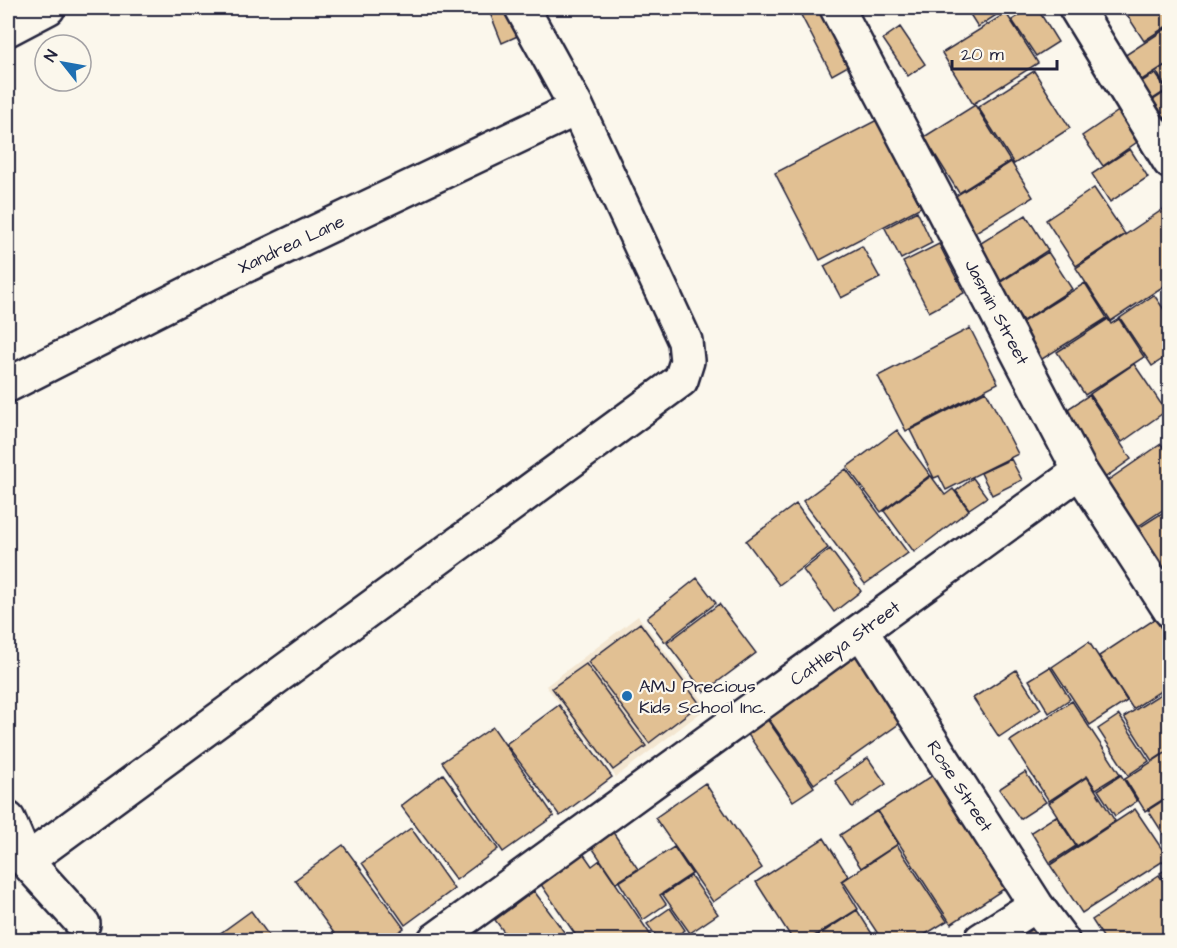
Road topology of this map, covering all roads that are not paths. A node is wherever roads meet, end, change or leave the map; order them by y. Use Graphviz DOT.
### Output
graph roads {
  1 [pos="48,8"];
  2 [pos="522,8"];
  3 [pos="837,8"];
  4 [pos="1076,8"];
  5 [pos="8,29"];
  6 [pos="577,108"];
  7 [pos="1170,162"];
  8 [pos="8,385"];
  9 [pos="1080,471"];
  10 [pos="1170,610"];
  11 [pos="861,631"];
  12 [pos="8,819"];
  13 [pos="26,861"];
  14 [pos="1036,905"];
  15 [pos="83,924"];
  16 [pos="435,940"];
  17 [pos="981,940"];
  18 [pos="1062,940"];
  1 -- 5 [label="street"];
  2 -- 6 [label="street"];
  3 -- 9 [label="street, Jasmin Street"];
  4 -- 7 [label="street"];
  6 -- 8 [label="street, Xandrea Lane"];
  6 -- 13 [label="street"];
  9 -- 10 [label="street, Jasmin Street"];
  9 -- 11 [label="street, Cattleya Street"];
  11 -- 14 [label="street, Rose Street"];
  11 -- 16 [label="street, Cattleya Street"];
  12 -- 13 [label="street"];
  13 -- 15 [label="street"];
  14 -- 17 [label="street"];
  14 -- 18 [label="street, Rose Street"];
}
